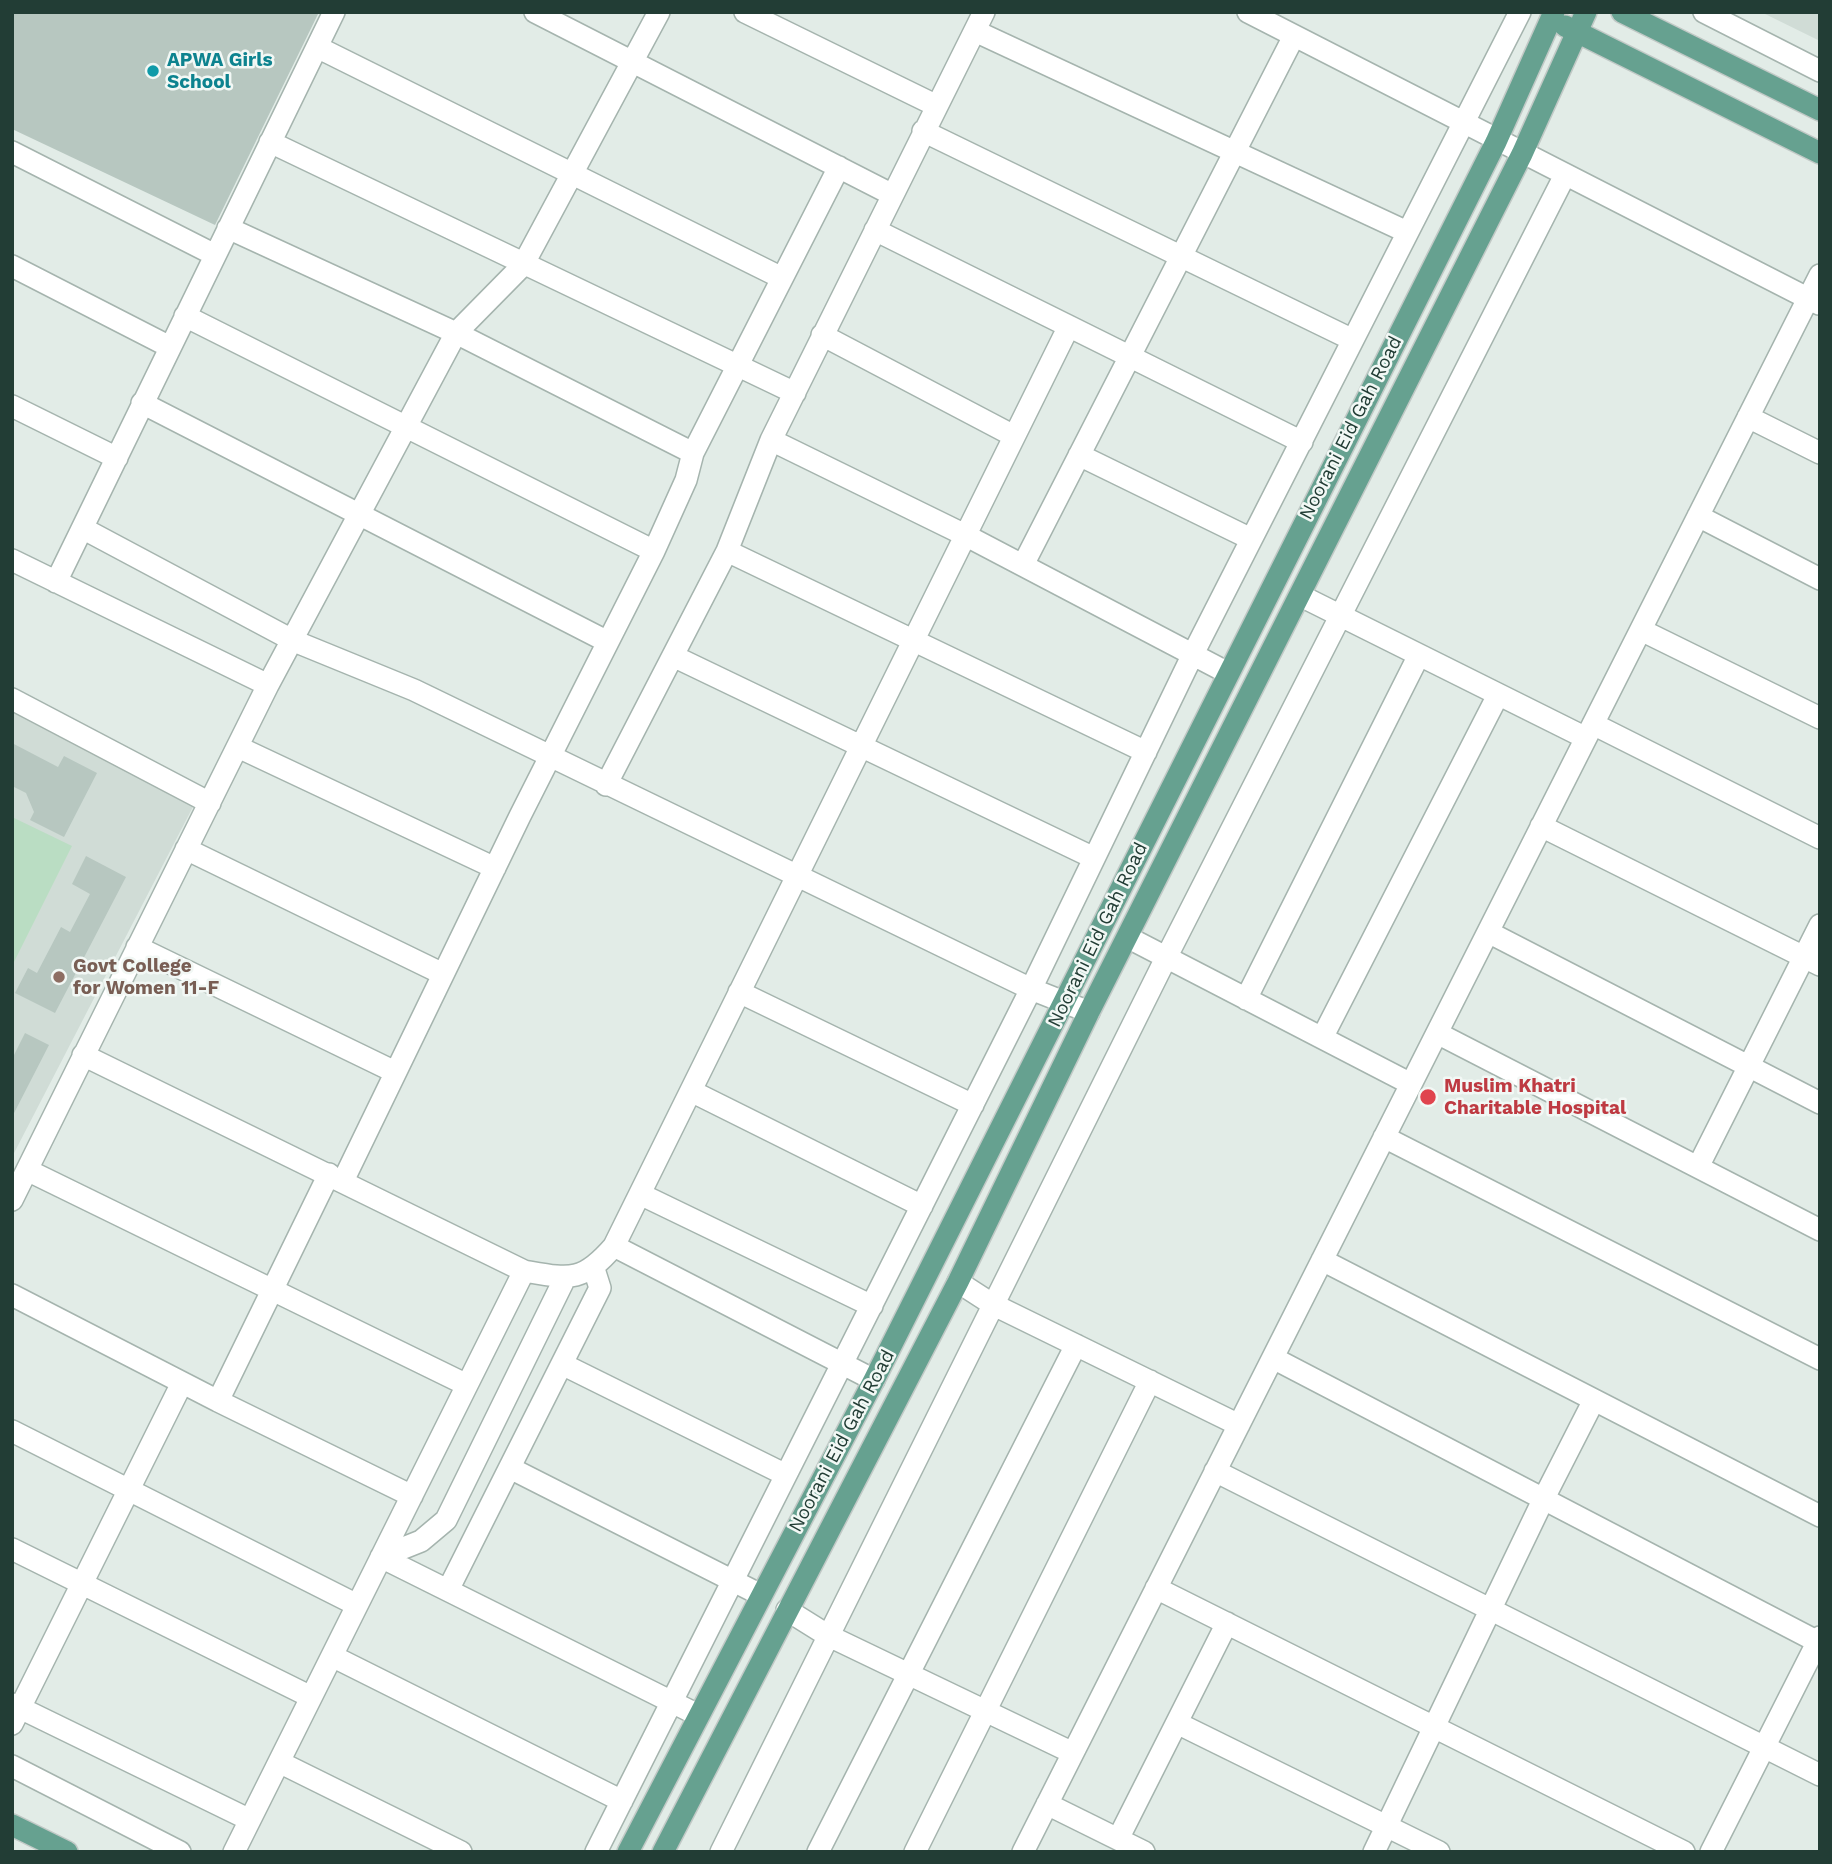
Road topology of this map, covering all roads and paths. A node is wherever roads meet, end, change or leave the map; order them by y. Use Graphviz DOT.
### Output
graph roads {
  1 [pos="334,12"];
  2 [pos="535,12"];
  3 [pos="659,12"];
  4 [pos="745,12"];
  5 [pos="1248,12"];
  6 [pos="1520,12"];
  7 [pos="1586,12"];
  8 [pos="1622,12"];
  9 [pos="1704,12"];
  10 [pos="1548,14"];
  11 [pos="981,17"];
  12 [pos="1576,32"];
  13 [pos="1294,36"];
  14 [pos="317,47"];
  15 [pos="632,61"];
  16 [pos="1820,71"];
  17 [pos="935,105"];
  18 [pos="1820,110"];
  19 [pos="1463,120"];
  20 [pos="923,131"];
  21 [pos="271,142"];
  22 [pos="1496,142"];
  23 [pos="12,152"];
  24 [pos="1235,152"];
  25 [pos="1820,153"];
  26 [pos="1522,154"];
  27 [pos="839,167"];
  28 [pos="572,174"];
  29 [pos="1564,175"];
  30 [pos="891,194"];
  31 [pos="228,228"];
  32 [pos="875,230"];
  33 [pos="1407,232"];
  34 [pos="215,255"];
  35 [pos="1181,257"];
  36 [pos="523,265"];
  37 [pos="12,266"];
  38 [pos="1820,275"];
  39 [pos="782,278"];
  40 [pos="1814,302"];
  41 [pos="185,316"];
  42 [pos="1068,328"];
  43 [pos="456,333"];
  44 [pos="822,335"];
  45 [pos="1353,340"];
  46 [pos="170,347"];
  47 [pos="1129,357"];
  48 [pos="737,365"];
  49 [pos="795,393"];
  50 [pos="142,403"];
  51 [pos="12,406"];
  52 [pos="1748,417"];
  53 [pos="406,426"];
  54 [pos="1014,436"];
  55 [pos="771,440"];
  56 [pos="1302,442"];
  57 [pos="693,453"];
  58 [pos="1820,453"];
  59 [pos="1080,455"];
  60 [pos="117,458"];
  61 [pos="359,514"];
  62 [pos="1698,516"];
  63 [pos="83,529"];
  64 [pos="965,536"];
  65 [pos="1251,539"];
  66 [pos="654,551"];
  67 [pos="727,551"];
  68 [pos="12,560"];
  69 [pos="1023,565"];
  70 [pos="1820,579"];
  71 [pos="56,582"];
  72 [pos="1301,596"];
  73 [pos="1340,616"];
  74 [pos="1641,630"];
  75 [pos="295,640"];
  76 [pos="913,640"];
  77 [pos="608,642"];
  78 [pos="1193,654"];
  79 [pos="673,656"];
  80 [pos="1418,657"];
  81 [pos="1228,673"];
  82 [pos="268,685"];
  83 [pos="1498,695"];
  84 [pos="12,699"];
  85 [pos="1820,718"];
  86 [pos="1589,731"];
  87 [pos="860,746"];
  88 [pos="238,747"];
  89 [pos="1146,752"];
  90 [pos="549,756"];
  91 [pos="606,785"];
  92 [pos="209,803"];
  93 [pos="1541,826"];
  94 [pos="1820,838"];
  95 [pos="186,849"];
  96 [pos="1094,858"];
  97 [pos="495,868"];
  98 [pos="797,876"];
  99 [pos="1820,925"];
  100 [pos="1488,932"];
  101 [pos="1129,938"];
  102 [pos="137,947"];
  103 [pos="1166,958"];
  104 [pos="1812,961"];
  105 [pos="443,974"];
  106 [pos="1031,989"];
  107 [pos="739,992"];
  108 [pos="1246,999"];
  109 [pos="1064,1003"];
  110 [pos="1089,1012"];
  111 [pos="1437,1033"];
  112 [pos="1322,1038"];
  113 [pos="83,1055"];
  114 [pos="1751,1067"];
  115 [pos="395,1072"];
  116 [pos="1411,1084"];
  117 [pos="691,1091"];
  118 [pos="1820,1102"];
  119 [pos="973,1105"];
  120 [pos="1384,1137"];
  121 [pos="1698,1167"];
  122 [pos="27,1170"];
  123 [pos="336,1177"];
  124 [pos="640,1194"];
  125 [pos="12,1200"];
  126 [pos="922,1206"];
  127 [pos="1820,1230"];
  128 [pos="614,1246"];
  129 [pos="1322,1261"];
  130 [pos="594,1269"];
  131 [pos="524,1270"];
  132 [pos="565,1278"];
  133 [pos="958,1282"];
  134 [pos="273,1290"];
  135 [pos="12,1296"];
  136 [pos="992,1304"];
  137 [pos="872,1306"];
  138 [pos="1076,1345"];
  139 [pos="1273,1358"];
  140 [pos="1820,1359"];
  141 [pos="562,1364"];
  142 [pos="843,1364"];
  143 [pos="874,1380"];
  144 [pos="1150,1381"];
  145 [pos="182,1383"];
  146 [pos="467,1385"];
  147 [pos="1594,1400"];
  148 [pos="218,1401"];
  149 [pos="1239,1425"];
  150 [pos="12,1431"];
  151 [pos="510,1468"];
  152 [pos="1215,1471"];
  153 [pos="786,1475"];
  154 [pos="128,1490"];
  155 [pos="412,1496"];
  156 [pos="1544,1498"];
  157 [pos="1820,1516"];
  158 [pos="12,1549"];
  159 [pos="381,1557"];
  160 [pos="733,1581"];
  161 [pos="82,1583"];
  162 [pos="1156,1588"];
  163 [pos="448,1590"];
  164 [pos="761,1595"];
  165 [pos="357,1605"];
  166 [pos="787,1609"];
  167 [pos="1490,1610"];
  168 [pos="1227,1623"];
  169 [pos="827,1634"];
  170 [pos="1819,1640"];
  171 [pos="332,1656"];
  172 [pos="908,1674"];
  173 [pos="312,1697"];
  174 [pos="673,1702"];
  175 [pos="985,1711"];
  176 [pos="15,1712"];
  177 [pos="698,1715"];
  178 [pos="1177,1723"];
  179 [pos="1434,1727"];
  180 [pos="1765,1746"];
  181 [pos="1073,1754"];
  182 [pos="279,1762"];
  183 [pos="12,1766"];
  184 [pos="1820,1775"];
  185 [pos="622,1801"];
  186 [pos="1048,1804"];
  187 [pos="250,1820"];
  188 [pos="12,1825"];
  189 [pos="1387,1826"];
  190 [pos="1118,1839"];
  191 [pos="67,1852"];
  192 [pos="180,1852"];
  193 [pos="234,1852"];
  194 [pos="461,1852"];
  195 [pos="596,1852"];
  196 [pos="628,1852"];
  197 [pos="663,1852"];
  198 [pos="721,1852"];
  199 [pos="818,1852"];
  200 [pos="915,1852"];
  201 [pos="1023,1852"];
  202 [pos="1144,1852"];
  203 [pos="1374,1852"];
  204 [pos="1439,1852"];
  205 [pos="1684,1852"];
  206 [pos="1711,1852"];
  1 -- 14 [label="street"];
  2 -- 15 [label="street"];
  3 -- 15 [label="street"];
  4 -- 17 [label="street"];
  5 -- 13 [label="street"];
  6 -- 19 [label="street"];
  7 -- 12 [label="main road, Noorani Eid Gah Road"];
  8 -- 18 [label="main road"];
  9 -- 16 [label="street"];
  10 -- 12 [label="main road"];
  10 -- 22 [label="main road, Noorani Eid Gah Road"];
  11 -- 17 [label="street"];
  11 -- 24 [label="street"];
  12 -- 25 [label="main road"];
  12 -- 26 [label="main road, Noorani Eid Gah Road"];
  13 -- 19 [label="street"];
  13 -- 24 [label="street"];
  14 -- 21 [label="street"];
  14 -- 28 [label="street"];
  15 -- 27 [label="street"];
  15 -- 28 [label="street"];
  17 -- 20 [label="street"];
  19 -- 22 [label="street"];
  19 -- 33 [label="street"];
  20 -- 30 [label="street"];
  20 -- 35 [label="street"];
  21 -- 31 [label="street"];
  21 -- 36 [label="street"];
  22 -- 26 [label="street"];
  22 -- 81 [label="main road, Noorani Eid Gah Road"];
  23 -- 34 [label="street"];
  24 -- 33 [label="street"];
  24 -- 35 [label="street"];
  26 -- 29 [label="street"];
  26 -- 72 [label="main road, Noorani Eid Gah Road"];
  27 -- 30 [label="street"];
  27 -- 39 [label="street"];
  28 -- 36 [label="street"];
  28 -- 39 [label="street"];
  29 -- 40 [label="street"];
  29 -- 73 [label="street"];
  30 -- 32 [label="street"];
  31 -- 34 [label="street"];
  31 -- 43 [label="street"];
  32 -- 42 [label="street"];
  32 -- 44 [label="street"];
  33 -- 45 [label="street"];
  34 -- 41 [label="street"];
  35 -- 45 [label="street"];
  35 -- 47 [label="street"];
  36 -- 43 [label="street"];
  36 -- 48 [label="street"];
  37 -- 46 [label="street"];
  38 -- 40 [label="street"];
  39 -- 48 [label="street"];
  40 -- 52 [label="street"];
  41 -- 46 [label="street"];
  41 -- 53 [label="street"];
  42 -- 47 [label="street"];
  42 -- 54 [label="street"];
  43 -- 53 [label="street"];
  43 -- 57 [label="street"];
  44 -- 49 [label="street"];
  44 -- 54 [label="street"];
  45 -- 56 [label="street"];
  46 -- 50 [label="street"];
  47 -- 56 [label="street"];
  47 -- 59 [label="street"];
  48 -- 49 [label="street"];
  48 -- 57 [label="street"];
  49 -- 55 [label="street"];
  50 -- 60 [label="street"];
  50 -- 61 [label="street"];
  51 -- 60 [label="street"];
  52 -- 58 [label="street"];
  52 -- 62 [label="street"];
  53 -- 61 [label="street"];
  53 -- 66 [label="street"];
  54 -- 64 [label="street"];
  55 -- 64 [label="street"];
  55 -- 67 [label="street"];
  56 -- 65 [label="street"];
  57 -- 66 [label="street"];
  59 -- 65 [label="street"];
  59 -- 69 [label="street"];
  60 -- 63 [label="street"];
  61 -- 75 [label="street"];
  61 -- 77 [label="street"];
  62 -- 70 [label="street"];
  62 -- 74 [label="street"];
  63 -- 71 [label="street"];
  63 -- 75 [label="street"];
  64 -- 69 [label="street"];
  64 -- 76 [label="street"];
  65 -- 78 [label="street"];
  66 -- 77 [label="street"];
  67 -- 76 [label="street"];
  67 -- 79 [label="street"];
  68 -- 71 [label="street"];
  69 -- 78 [label="street"];
  71 -- 82 [label="street"];
  72 -- 73 [label="street"];
  72 -- 101 [label="main road, Noorani Eid Gah Road"];
  73 -- 80 [label="street"];
  73 -- 103 [label="street"];
  74 -- 85 [label="street"];
  74 -- 86 [label="street"];
  75 -- 82 [label="street"];
  75 -- 90 [label="street"];
  76 -- 87 [label="street"];
  76 -- 89 [label="street"];
  77 -- 90 [label="street"];
  78 -- 81 [label="street"];
  78 -- 89 [label="street"];
  79 -- 87 [label="street"];
  79 -- 91 [label="street"];
  80 -- 83 [label="street"];
  80 -- 108 [label="street"];
  81 -- 109 [label="main road, Noorani Eid Gah Road"];
  82 -- 88 [label="street"];
  83 -- 86 [label="street"];
  83 -- 112 [label="street"];
  84 -- 92 [label="street"];
  86 -- 93 [label="street"];
  86 -- 94 [label="street"];
  87 -- 96 [label="street"];
  87 -- 98 [label="street"];
  88 -- 92 [label="street"];
  88 -- 97 [label="street"];
  89 -- 96 [label="street"];
  90 -- 91 [label="street"];
  90 -- 97 [label="street"];
  91 -- 98 [label="street"];
  92 -- 95 [label="street"];
  93 -- 100 [label="street"];
  93 -- 104 [label="street"];
  95 -- 102 [label="street"];
  95 -- 105 [label="street"];
  96 -- 106 [label="street"];
  97 -- 105 [label="street"];
  98 -- 106 [label="street"];
  98 -- 107 [label="street"];
  99 -- 104 [label="street"];
  100 -- 111 [label="street"];
  100 -- 114 [label="street"];
  101 -- 103 [label="street"];
  101 -- 110 [label="main road, Noorani Eid Gah Road"];
  102 -- 113 [label="street"];
  102 -- 115 [label="street"];
  103 -- 108 [label="street"];
  103 -- 136 [label="street"];
  104 -- 114 [label="street"];
  105 -- 115 [label="street"];
  106 -- 109 [label="street"];
  106 -- 119 [label="street"];
  107 -- 117 [label="street"];
  107 -- 119 [label="street"];
  108 -- 112 [label="street"];
  109 -- 110 [label="street"];
  109 -- 143 [label="main road, Noorani Eid Gah Road"];
  110 -- 133 [label="main road, Noorani Eid Gah Road"];
  111 -- 116 [label="street"];
  111 -- 121 [label="street"];
  112 -- 116 [label="street"];
  113 -- 122 [label="street"];
  113 -- 123 [label="street"];
  114 -- 118 [label="street"];
  114 -- 121 [label="street"];
  115 -- 123 [label="street"];
  116 -- 120 [label="street"];
  117 -- 124 [label="street"];
  117 -- 126 [label="street"];
  119 -- 126 [label="street"];
  120 -- 129 [label="street"];
  120 -- 140 [label="street"];
  121 -- 127 [label="street"];
  122 -- 125 [label="street"];
  122 -- 134 [label="street"];
  123 -- 131 [label="street"];
  123 -- 134 [label="street"];
  124 -- 128 [label="street"];
  124 -- 137 [label="street"];
  126 -- 137 [label="street"];
  128 -- 130 [label="street"];
  128 -- 142 [label="street"];
  129 -- 139 [label="street"];
  129 -- 147 [label="street"];
  130 -- 132 [label="street"];
  130 -- 141 [label="street"];
  131 -- 132 [label="street"];
  131 -- 146 [label="street"];
  132 -- 159 [label="street"];
  133 -- 136 [label="street"];
  133 -- 166 [label="main road, Noorani Eid Gah Road"];
  134 -- 146 [label="street"];
  134 -- 148 [label="street"];
  135 -- 145 [label="street"];
  136 -- 138 [label="street"];
  136 -- 169 [label="street"];
  137 -- 142 [label="street"];
  138 -- 144 [label="street"];
  138 -- 172 [label="street"];
  139 -- 149 [label="street"];
  139 -- 156 [label="street"];
  141 -- 151 [label="street"];
  141 -- 153 [label="street"];
  142 -- 143 [label="street"];
  142 -- 153 [label="street"];
  143 -- 164 [label="main road, Noorani Eid Gah Road"];
  144 -- 149 [label="street"];
  144 -- 175 [label="street"];
  145 -- 148 [label="street"];
  145 -- 154 [label="street"];
  146 -- 155 [label="street"];
  147 -- 156 [label="street"];
  147 -- 157 [label="street"];
  148 -- 155 [label="street"];
  149 -- 152 [label="street"];
  150 -- 154 [label="street"];
  151 -- 160 [label="street"];
  151 -- 163 [label="street"];
  152 -- 162 [label="street"];
  152 -- 167 [label="street"];
  153 -- 160 [label="street"];
  154 -- 161 [label="street"];
  154 -- 165 [label="street"];
  155 -- 159 [label="street"];
  156 -- 167 [label="street"];
  156 -- 170 [label="street"];
  158 -- 161 [label="street"];
  159 -- 163 [label="street"];
  159 -- 165 [label="street"];
  160 -- 164 [label="street"];
  160 -- 174 [label="street"];
  161 -- 173 [label="street"];
  161 -- 176 [label="street"];
  162 -- 168 [label="street"];
  162 -- 181 [label="street"];
  163 -- 174 [label="street"];
  164 -- 177 [label="main road, Noorani Eid Gah Road"];
  165 -- 171 [label="street"];
  166 -- 169 [label="street"];
  166 -- 197 [label="main road, Noorani Eid Gah Road"];
  167 -- 179 [label="street"];
  167 -- 180 [label="street"];
  168 -- 178 [label="street"];
  168 -- 179 [label="street"];
  169 -- 172 [label="street"];
  169 -- 198 [label="street"];
  170 -- 180 [label="street"];
  171 -- 173 [label="street"];
  171 -- 185 [label="street"];
  172 -- 175 [label="street"];
  172 -- 199 [label="street"];
  173 -- 182 [label="street"];
  174 -- 177 [label="street"];
  174 -- 185 [label="street"];
  175 -- 181 [label="street"];
  175 -- 200 [label="street"];
  176 -- 187 [label="street"];
  177 -- 196 [label="main road, Noorani Eid Gah Road"];
  178 -- 189 [label="street"];
  178 -- 190 [label="street"];
  179 -- 189 [label="street"];
  179 -- 205 [label="street"];
  180 -- 184 [label="street"];
  180 -- 206 [label="street"];
  181 -- 186 [label="street"];
  182 -- 187 [label="street"];
  182 -- 194 [label="street"];
  183 -- 192 [label="street"];
  185 -- 195 [label="street"];
  186 -- 190 [label="street"];
  186 -- 201 [label="street"];
  187 -- 193 [label="street"];
  188 -- 191 [label="main road"];
  189 -- 203 [label="street"];
  189 -- 204 [label="street"];
  190 -- 202 [label="street"];
}
